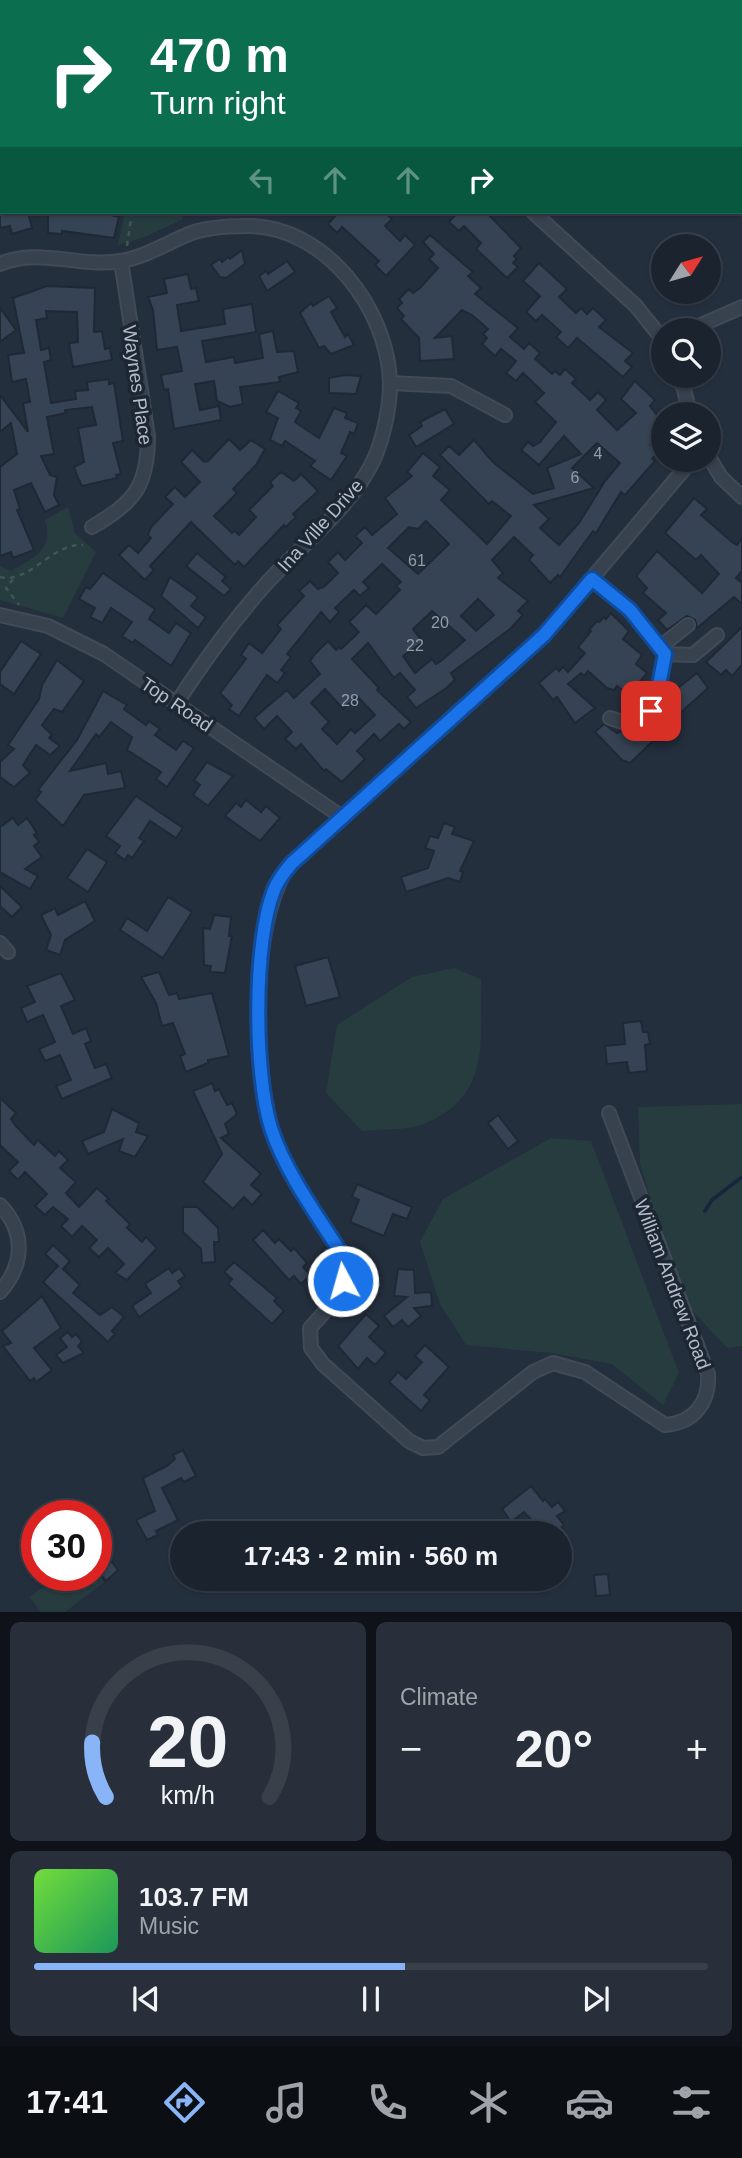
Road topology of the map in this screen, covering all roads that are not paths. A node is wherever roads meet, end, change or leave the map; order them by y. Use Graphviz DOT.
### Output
graph roads {
  1 [pos="250,214"];
  2 [pos="535,214"];
  3 [pos="249,225"];
  4 [pos="121,261"];
  5 [pos="0,264"];
  6 [pos="742,307"];
  7 [pos="717,318"];
  8 [pos="651,325"];
  9 [pos="390,383"];
  10 [pos="505,415"];
  11 [pos="682,472"];
  12 [pos="717,472"];
  13 [pos="742,496"];
  14 [pos="92,527"];
  15 [pos="592,579"];
  16 [pos="0,615"];
  17 [pos="688,625"];
  18 [pos="717,635"];
  19 [pos="662,650"];
  20 [pos="176,704"];
  21 [pos="610,718"];
  22 [pos="342,817"];
  23 [pos="608,1113"];
  24 [pos="0,1205"];
  25 [pos="350,1267"];
  26 [pos="346,1288"];
  27 [pos="0,1292"];
  1 -- 3 [label="street"];
  2 -- 8 [label="street"];
  3 -- 4 [label="street, Ina Ville Drive"];
  3 -- 9 [label="street, Ina Ville Drive"];
  4 -- 5 [label="street, Ina Ville Drive"];
  4 -- 14 [label="street, Waynes Place"];
  6 -- 7 [label="street"];
  9 -- 10 [label="street"];
  9 -- 20 [label="street, Ina Ville Drive"];
  11 -- 15 [label="street, William Andrew Road"];
  12 -- 13 [label="street"];
  15 -- 19 [label="street"];
  15 -- 22 [label="street, William Andrew Road"];
  16 -- 20 [label="street, Top Road"];
  17 -- 19 [label="street"];
  18 -- 19 [label="street"];
  19 -- 21 [label="street"];
  20 -- 22 [label="street, Top Road"];
  22 -- 25 [label="street, William Andrew Road"];
  23 -- 26 [label="street, William Andrew Road"];
  24 -- 27 [label="street"];
  25 -- 26 [label="street"];
  25 -- 26 [label="street, William Andrew Road"];
}
